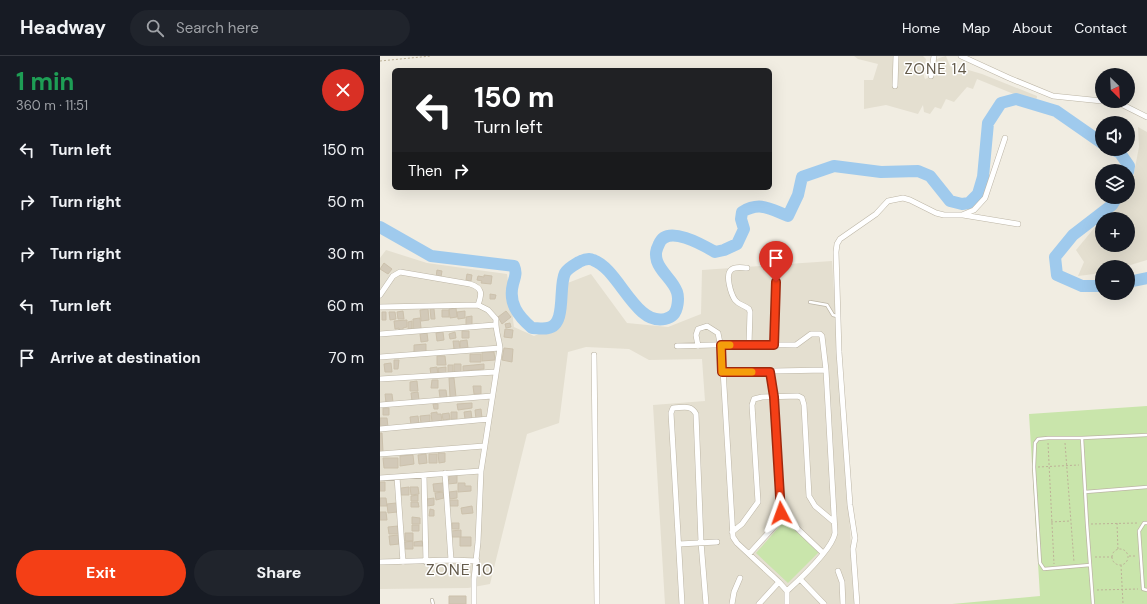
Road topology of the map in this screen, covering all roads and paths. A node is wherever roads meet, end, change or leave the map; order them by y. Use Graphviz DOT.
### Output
graph roads {
  1 [pos="431,56"];
  2 [pos="896,56"];
  3 [pos="934,56"];
  4 [pos="961,56"];
  5 [pos="380,61"];
  6 [pos="931,76"];
  7 [pos="895,86"];
  8 [pos="1095,100"];
  9 [pos="1129,108"];
  10 [pos="1147,117"];
  11 [pos="1005,138"];
  12 [pos="962,214"];
  13 [pos="1018,224"];
  14 [pos="777,266"];
  15 [pos="747,268"];
  16 [pos="380,295"];
  17 [pos="810,302"];
  18 [pos="478,305"];
  19 [pos="380,307"];
  20 [pos="838,316"];
  21 [pos="495,325"];
  22 [pos="380,334"];
  23 [pos="749,344"];
  24 [pos="721,345"];
  25 [pos="774,345"];
  26 [pos="677,346"];
  27 [pos="698,346"];
  28 [pos="500,348"];
  29 [pos="594,355"];
  30 [pos="380,358"];
  31 [pos="826,370"];
  32 [pos="496,372"];
  33 [pos="722,372"];
  34 [pos="770,372"];
  35 [pos="380,380"];
  36 [pos="492,396"];
  37 [pos="774,397"];
  38 [pos="380,405"];
  39 [pos="489,420"];
  40 [pos="380,429"];
  41 [pos="1147,435"];
  42 [pos="1048,438"];
  43 [pos="1065,438"];
  44 [pos="1082,438"];
  45 [pos="484,446"];
  46 [pos="380,454"];
  47 [pos="1067,465"];
  48 [pos="1084,465"];
  49 [pos="1048,466"];
  50 [pos="1034,467"];
  51 [pos="480,471"];
  52 [pos="445,473"];
  53 [pos="424,476"];
  54 [pos="397,477"];
  55 [pos="380,478"];
  56 [pos="1147,487"];
  57 [pos="1085,492"];
  58 [pos="781,513"];
  59 [pos="1071,521"];
  60 [pos="834,522"];
  61 [pos="1051,522"];
  62 [pos="1117,522"];
  63 [pos="1145,523"];
  64 [pos="1087,524"];
  65 [pos="732,532"];
  66 [pos="702,542"];
  67 [pos="717,542"];
  68 [pos="679,544"];
  69 [pos="1118,550"];
  70 [pos="823,553"];
  71 [pos="750,554"];
  72 [pos="1128,556"];
  73 [pos="1140,556"];
  74 [pos="380,557"];
  75 [pos="1112,557"];
  76 [pos="1089,558"];
  77 [pos="451,560"];
  78 [pos="380,562"];
  79 [pos="403,562"];
  80 [pos="426,562"];
  81 [pos="477,562"];
  82 [pos="1090,565"];
  83 [pos="1121,565"];
  84 [pos="1074,566"];
  85 [pos="1054,568"];
  86 [pos="838,571"];
  87 [pos="740,578"];
  88 [pos="800,579"];
  89 [pos="780,582"];
  90 [pos="1143,589"];
  91 [pos="1092,590"];
  92 [pos="1122,590"];
  93 [pos="1147,590"];
  94 [pos="787,591"];
  95 [pos="432,600"];
  96 [pos="821,603"];
  97 [pos="433,604"];
  98 [pos="474,604"];
  99 [pos="597,604"];
  100 [pos="682,604"];
  101 [pos="706,604"];
  102 [pos="732,604"];
  103 [pos="759,604"];
  104 [pos="787,604"];
  105 [pos="843,604"];
  106 [pos="857,604"];
  107 [pos="1093,604"];
  108 [pos="1123,604"];
  1 -- 5 [label="path"];
  2 -- 7 [label="street"];
  3 -- 6 [label="street"];
  4 -- 8 [label="street"];
  9 -- 10 [label="street"];
  11 -- 12 [label="street"];
  12 -- 13 [label="street"];
  12 -- 20 [label="street"];
  14 -- 25 [label="street"];
  15 -- 23 [label="street"];
  16 -- 18 [label="street"];
  17 -- 20 [label="lane"];
  18 -- 19 [label="street"];
  18 -- 21 [label="street"];
  20 -- 106 [label="street"];
  21 -- 22 [label="street"];
  21 -- 28 [label="street"];
  23 -- 24 [label="street"];
  23 -- 25 [label="street"];
  24 -- 27 [label="street"];
  24 -- 27 [label="street"];
  24 -- 33 [label="street"];
  25 -- 31 [label="street"];
  26 -- 27 [label="street"];
  28 -- 30 [label="street"];
  28 -- 32 [label="street"];
  29 -- 99 [label="street"];
  31 -- 34 [label="street"];
  31 -- 60 [label="street"];
  32 -- 35 [label="street"];
  32 -- 36 [label="street"];
  33 -- 34 [label="street"];
  33 -- 65 [label="street"];
  34 -- 37 [label="street"];
  36 -- 38 [label="street"];
  36 -- 39 [label="street"];
  37 -- 58 [label="street"];
  37 -- 60 [label="street"];
  37 -- 65 [label="street"];
  39 -- 40 [label="street"];
  39 -- 45 [label="street"];
  41 -- 44 [label="lane"];
  42 -- 43 [label="lane"];
  42 -- 49 [label="path"];
  42 -- 50 [label="lane"];
  43 -- 44 [label="lane"];
  43 -- 47 [label="path"];
  44 -- 48 [label="lane"];
  45 -- 46 [label="street"];
  45 -- 51 [label="street"];
  47 -- 48 [label="path"];
  47 -- 49 [label="path"];
  47 -- 59 [label="path"];
  48 -- 57 [label="lane"];
  49 -- 50 [label="path"];
  49 -- 61 [label="path"];
  50 -- 85 [label="lane"];
  51 -- 52 [label="street"];
  51 -- 81 [label="street"];
  52 -- 53 [label="street"];
  52 -- 77 [label="street"];
  53 -- 54 [label="street"];
  53 -- 80 [label="street"];
  54 -- 55 [label="street"];
  54 -- 79 [label="street"];
  56 -- 57 [label="lane"];
  57 -- 64 [label="lane"];
  58 -- 70 [label="street"];
  58 -- 71 [label="street"];
  59 -- 61 [label="path"];
  59 -- 84 [label="path"];
  60 -- 70 [label="street"];
  61 -- 85 [label="path"];
  62 -- 63 [label="path"];
  62 -- 64 [label="path"];
  62 -- 69 [label="path"];
  63 -- 73 [label="lane"];
  64 -- 76 [label="lane"];
  65 -- 71 [label="street"];
  66 -- 67 [label="street"];
  66 -- 68 [label="street"];
  66 -- 68 [label="street"];
  66 -- 101 [label="street"];
  68 -- 100 [label="street"];
  69 -- 72 [label="path"];
  69 -- 75 [label="path"];
  70 -- 88 [label="street"];
  71 -- 89 [label="street"];
  72 -- 73 [label="path"];
  72 -- 83 [label="path"];
  73 -- 90 [label="lane"];
  74 -- 78 [label="street"];
  75 -- 76 [label="path"];
  75 -- 83 [label="path"];
  76 -- 82 [label="lane"];
  77 -- 80 [label="street"];
  77 -- 81 [label="street"];
  78 -- 79 [label="street"];
  79 -- 80 [label="street"];
  81 -- 98 [label="street"];
  82 -- 84 [label="lane"];
  82 -- 91 [label="lane"];
  83 -- 92 [label="path"];
  84 -- 85 [label="lane"];
  86 -- 105 [label="street"];
  87 -- 102 [label="street"];
  88 -- 94 [label="street"];
  88 -- 96 [label="street"];
  89 -- 94 [label="street"];
  89 -- 103 [label="street"];
  90 -- 92 [label="path"];
  90 -- 93 [label="lane"];
  91 -- 92 [label="path"];
  91 -- 107 [label="lane"];
  92 -- 108 [label="path"];
  94 -- 104 [label="street"];
  95 -- 97 [label="lane"];
}
